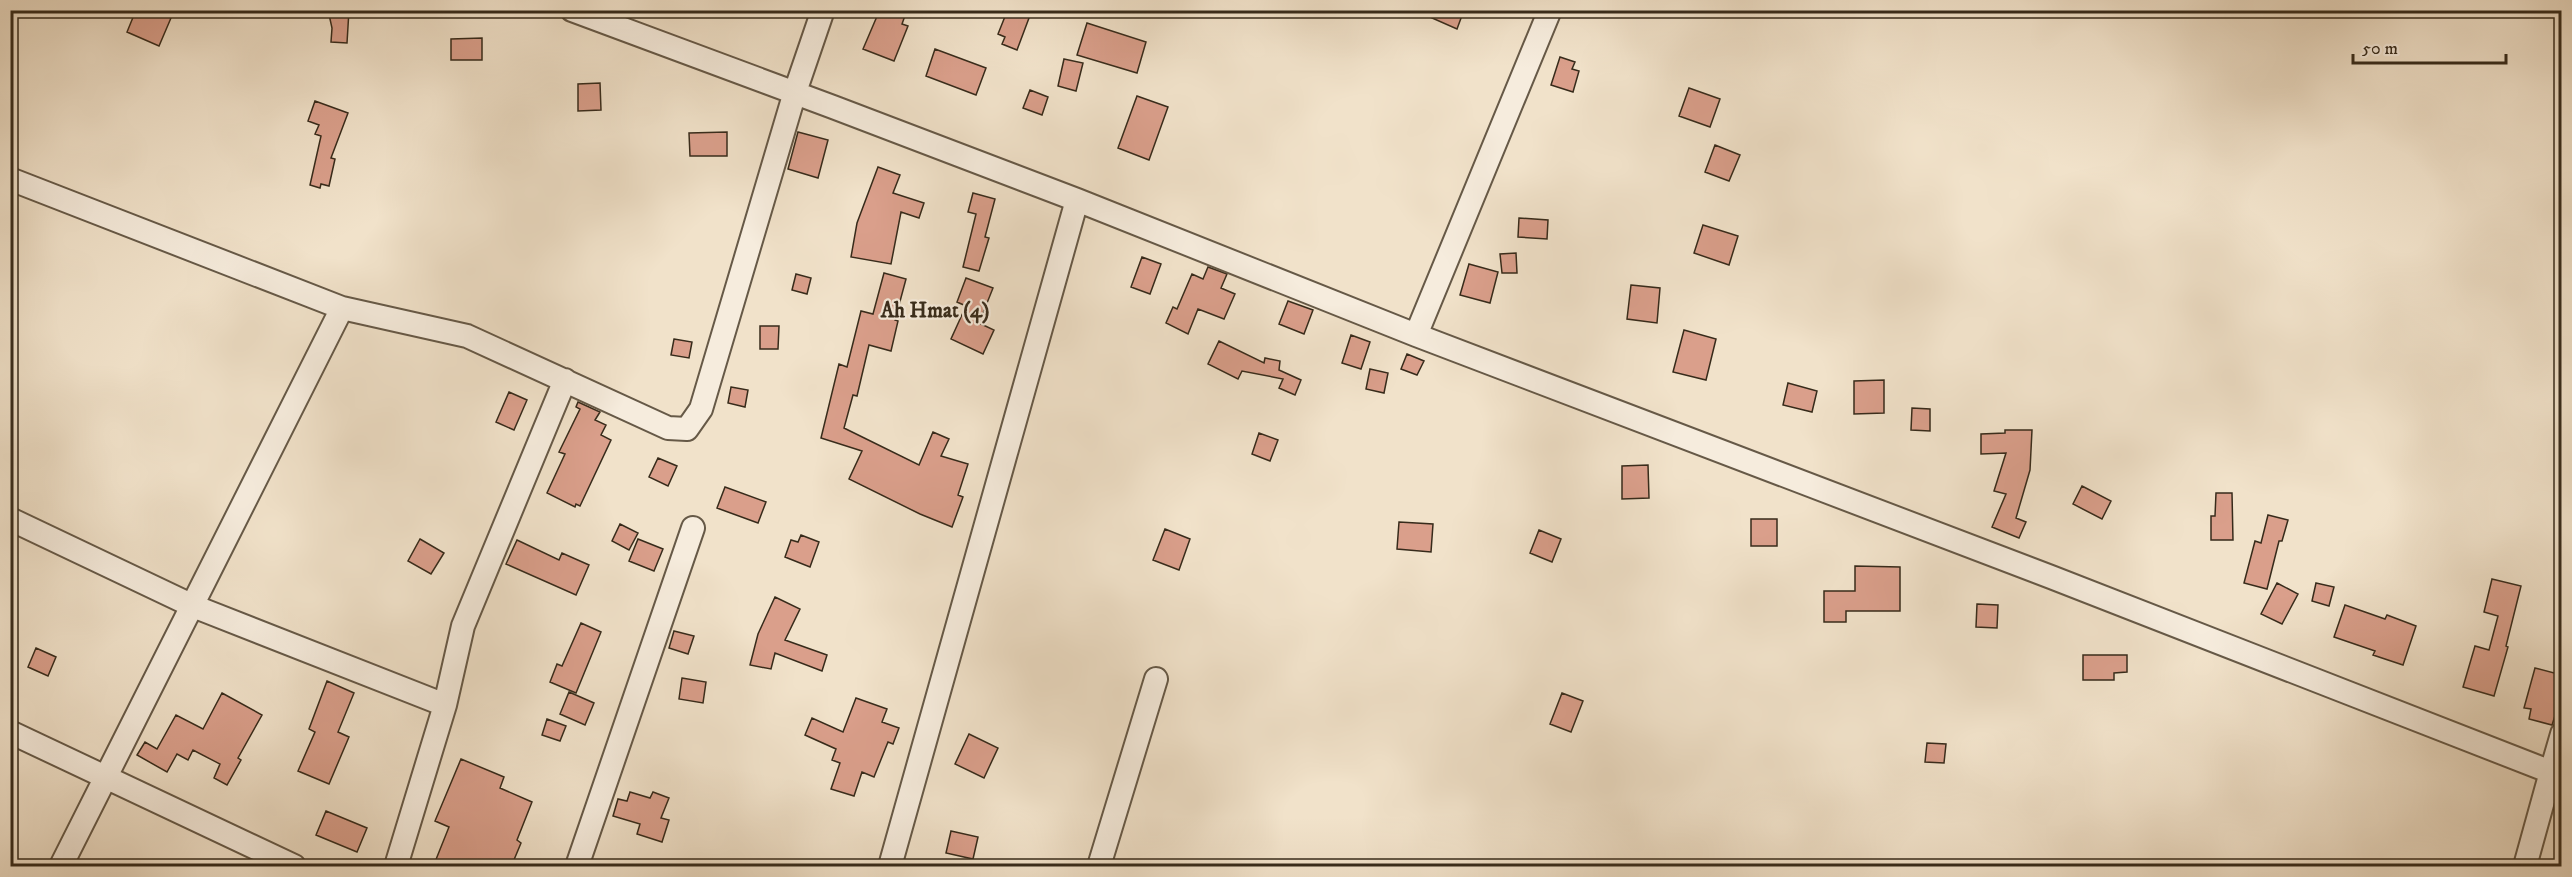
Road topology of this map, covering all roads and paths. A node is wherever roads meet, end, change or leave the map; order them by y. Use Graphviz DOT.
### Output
graph roads {
  1 [pos="572,10"];
  2 [pos="823,10"];
  3 [pos="1550,10"];
  4 [pos="795,92"];
  5 [pos="10,179"];
  6 [pos="1077,200"];
  7 [pos="342,308"];
  8 [pos="1416,335"];
  9 [pos="565,380"];
  10 [pos="10,519"];
  11 [pos="693,528"];
  12 [pos="193,606"];
  13 [pos="1156,679"];
  14 [pos="445,705"];
  15 [pos="10,732"];
  16 [pos="2562,734"];
  17 [pos="2551,772"];
  18 [pos="107,778"];
  19 [pos="62,867"];
  20 [pos="294,867"];
  21 [pos="396,867"];
  22 [pos="577,867"];
  23 [pos="890,867"];
  24 [pos="1099,867"];
  25 [pos="2525,867"];
  1 -- 4 [label="street"];
  2 -- 4 [label="street"];
  3 -- 8 [label="street"];
  4 -- 6 [label="street"];
  4 -- 9 [label="street"];
  5 -- 7 [label="street"];
  6 -- 8 [label="street"];
  6 -- 23 [label="street"];
  7 -- 9 [label="street"];
  7 -- 12 [label="street"];
  8 -- 17 [label="street"];
  9 -- 14 [label="street"];
  10 -- 12 [label="street"];
  11 -- 22 [label="street"];
  12 -- 14 [label="street"];
  12 -- 18 [label="street"];
  13 -- 24 [label="street"];
  14 -- 21 [label="street"];
  15 -- 18 [label="street"];
  16 -- 17 [label="street"];
  17 -- 25 [label="street"];
  18 -- 19 [label="street"];
  18 -- 20 [label="street"];
}
